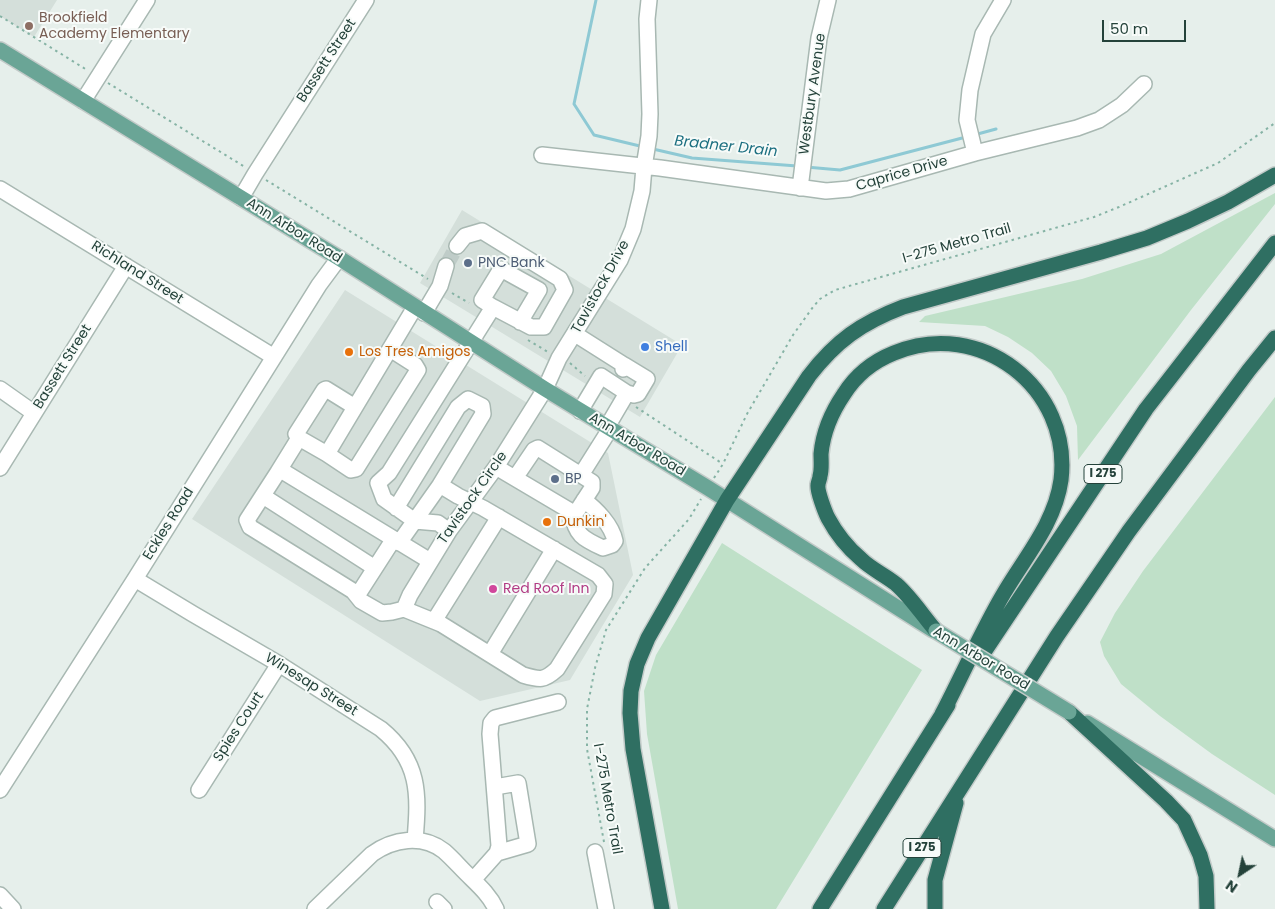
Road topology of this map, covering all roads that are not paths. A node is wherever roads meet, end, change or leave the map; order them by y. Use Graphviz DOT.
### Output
graph roads {
  1 [pos="147,0"];
  2 [pos="366,0"];
  3 [pos="649,0"];
  4 [pos="828,0"];
  5 [pos="1003,0"];
  6 [pos="0,50"];
  7 [pos="1144,84"];
  8 [pos="84,102"];
  9 [pos="975,153"];
  10 [pos="542,155"];
  11 [pos="644,167"];
  12 [pos="1275,175"];
  13 [pos="800,188"];
  14 [pos="0,189"];
  15 [pos="241,198"];
  16 [pos="1275,243"];
  17 [pos="457,246"];
  18 [pos="338,258"];
  19 [pos="126,266"];
  20 [pos="446,266"];
  21 [pos="493,307"];
  22 [pos="420,310"];
  23 [pos="520,322"];
  24 [pos="575,334"];
  25 [pos="1275,338"];
  26 [pos="470,342"];
  27 [pos="390,349"];
  28 [pos="274,357"];
  29 [pos="619,374"];
  30 [pos="0,389"];
  31 [pos="545,390"];
  32 [pos="628,398"];
  33 [pos="355,407"];
  34 [pos="580,411"];
  35 [pos="34,413"];
  36 [pos="608,428"];
  37 [pos="299,438"];
  38 [pos="327,454"];
  39 [pos="496,467"];
  40 [pos="0,468"];
  41 [pos="278,472"];
  42 [pos="581,475"];
  43 [pos="516,478"];
  44 [pos="440,485"];
  45 [pos="263,496"];
  46 [pos="584,500"];
  47 [pos="727,500"];
  48 [pos="470,502"];
  49 [pos="396,508"];
  50 [pos="572,512"];
  51 [pos="499,517"];
  52 [pos="415,521"];
  53 [pos="449,531"];
  54 [pos="396,542"];
  55 [pos="554,549"];
  56 [pos="430,561"];
  57 [pos="376,568"];
  58 [pos="135,579"];
  59 [pos="357,596"];
  60 [pos="404,609"];
  61 [pos="434,621"];
  62 [pos="936,631"];
  63 [pos="490,654"];
  64 [pos="279,664"];
  65 [pos="558,702"];
  66 [pos="1069,712"];
  67 [pos="942,714"];
  68 [pos="495,787"];
  69 [pos="960,788"];
  70 [pos="0,790"];
  71 [pos="199,790"];
  72 [pos="1275,839"];
  73 [pos="415,840"];
  74 [pos="600,850"];
  75 [pos="497,853"];
  76 [pos="473,880"];
  77 [pos="0,895"];
  78 [pos="13,909"];
  79 [pos="315,909"];
  80 [pos="496,909"];
  81 [pos="606,909"];
  82 [pos="662,909"];
  83 [pos="820,909"];
  84 [pos="884,909"];
  85 [pos="935,909"];
  86 [pos="1207,909"];
  1 -- 8 [label="street"];
  2 -- 15 [label="street, Bassett Street"];
  3 -- 11 [label="street, Tavistock Drive"];
  4 -- 13 [label="street, Westbury Avenue"];
  5 -- 9 [label="street"];
  6 -- 8 [label="main road, Ann Arbor Road"];
  7 -- 9 [label="street, Caprice Drive"];
  8 -- 15 [label="main road, Ann Arbor Road"];
  9 -- 13 [label="street, Caprice Drive"];
  10 -- 11 [label="street, Caprice Drive"];
  11 -- 13 [label="street, Caprice Drive"];
  11 -- 24 [label="street, Tavistock Drive"];
  12 -- 47 [label="highway"];
  14 -- 19 [label="street, Richland Street"];
  15 -- 18 [label="main road, Ann Arbor Road"];
  16 -- 67 [label="highway, I 275"];
  17 -- 23 [label="street"];
  18 -- 22 [label="main road, Ann Arbor Road"];
  18 -- 28 [label="street, Eckles Road"];
  19 -- 28 [label="street, Richland Street"];
  19 -- 35 [label="street, Bassett Street"];
  20 -- 22 [label="street"];
  21 -- 23 [label="street"];
  21 -- 23 [label="street"];
  21 -- 26 [label="street"];
  22 -- 26 [label="main road, Ann Arbor Road"];
  22 -- 27 [label="street"];
  24 -- 29 [label="street"];
  24 -- 31 [label="street, Tavistock Drive"];
  25 -- 69 [label="highway, I 275"];
  26 -- 31 [label="main road, Ann Arbor Road"];
  26 -- 49 [label="street"];
  27 -- 33 [label="street"];
  27 -- 38 [label="street"];
  28 -- 58 [label="street, Eckles Road"];
  29 -- 32 [label="street"];
  29 -- 32 [label="street"];
  29 -- 34 [label="street"];
  30 -- 35 [label="street"];
  31 -- 34 [label="main road, Ann Arbor Road"];
  31 -- 39 [label="street, Tavistock Circle"];
  32 -- 36 [label="street"];
  33 -- 37 [label="street"];
  33 -- 38 [label="street"];
  34 -- 36 [label="main road, Ann Arbor Road"];
  35 -- 40 [label="street, Bassett Street"];
  36 -- 42 [label="street"];
  36 -- 47 [label="main road, Ann Arbor Road"];
  37 -- 38 [label="street"];
  37 -- 41 [label="street"];
  39 -- 43 [label="street"];
  39 -- 48 [label="street, Tavistock Circle"];
  41 -- 45 [label="street"];
  41 -- 54 [label="street"];
  42 -- 43 [label="street"];
  42 -- 46 [label="street"];
  43 -- 50 [label="street"];
  44 -- 48 [label="street"];
  44 -- 49 [label="street"];
  44 -- 52 [label="street"];
  45 -- 57 [label="street"];
  45 -- 59 [label="street"];
  46 -- 50 [label="street"];
  46 -- 50 [label="street"];
  47 -- 62 [label="main road, Ann Arbor Road"];
  47 -- 82 [label="highway"];
  48 -- 51 [label="street"];
  48 -- 53 [label="street, Tavistock Circle"];
  49 -- 52 [label="street"];
  51 -- 55 [label="street"];
  51 -- 61 [label="street"];
  52 -- 53 [label="street"];
  52 -- 54 [label="street"];
  53 -- 56 [label="street, Tavistock Circle"];
  54 -- 56 [label="street"];
  54 -- 57 [label="street"];
  55 -- 63 [label="street"];
  55 -- 63 [label="street"];
  56 -- 60 [label="street, Tavistock Circle"];
  57 -- 59 [label="street"];
  58 -- 64 [label="street, Winesap Street"];
  58 -- 70 [label="street, Eckles Road"];
  59 -- 60 [label="street"];
  60 -- 61 [label="street"];
  61 -- 63 [label="street"];
  62 -- 66 [label="main road, Ann Arbor Road, bridge"];
  62 -- 67 [label="highway"];
  64 -- 71 [label="street, Spies Court"];
  64 -- 73 [label="street, Winesap Street"];
  65 -- 68 [label="street"];
  66 -- 72 [label="main road, Ann Arbor Road"];
  66 -- 86 [label="highway"];
  67 -- 83 [label="highway, I 275"];
  68 -- 75 [label="street"];
  68 -- 75 [label="street"];
  69 -- 84 [label="highway, I 275"];
  69 -- 85 [label="highway"];
  73 -- 76 [label="street"];
  73 -- 79 [label="street"];
  74 -- 81 [label="street"];
  75 -- 76 [label="street"];
  76 -- 80 [label="street"];
  77 -- 78 [label="street"];
}
